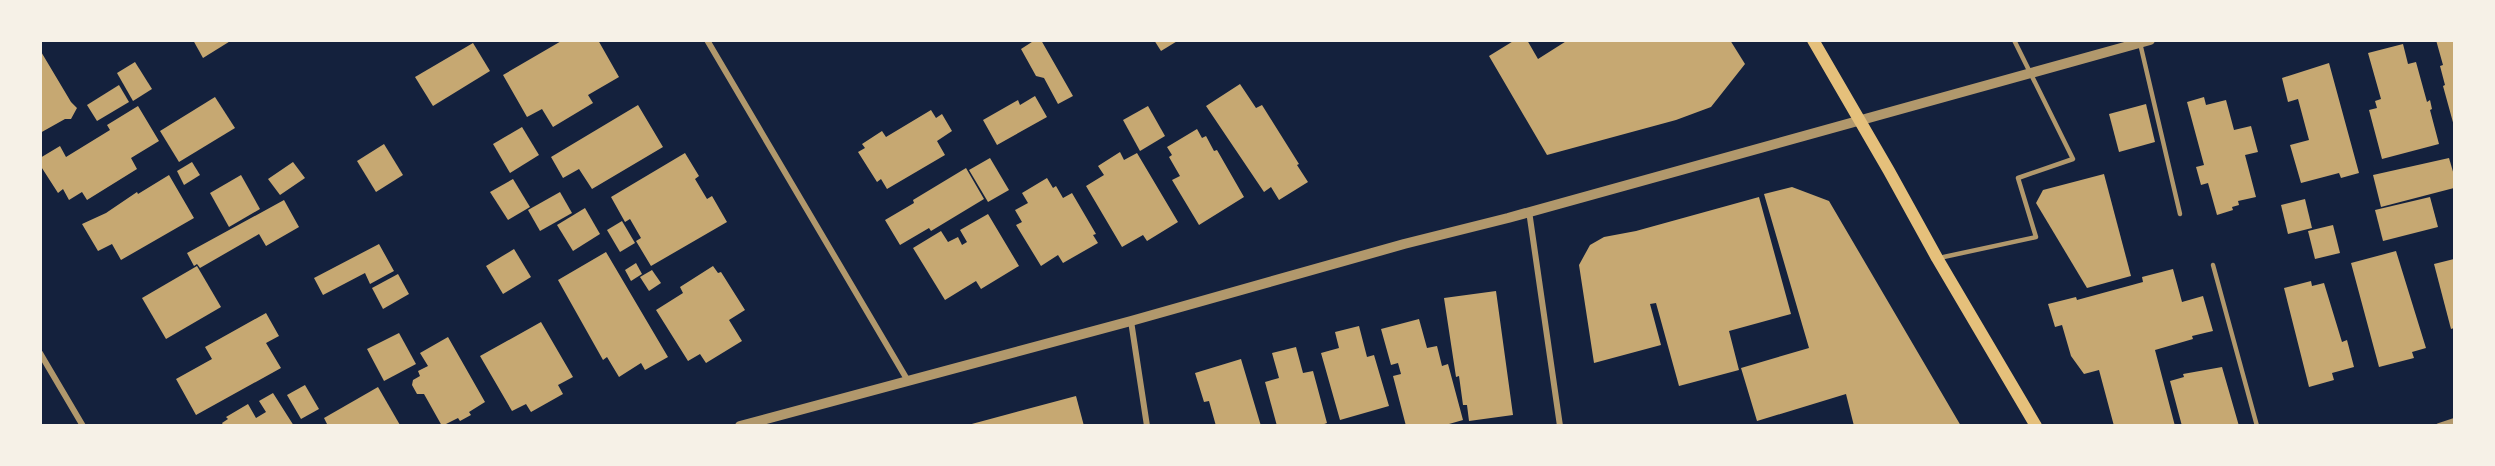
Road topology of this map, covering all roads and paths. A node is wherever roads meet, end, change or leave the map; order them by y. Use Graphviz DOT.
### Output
graph roads {
  1 [pos="706,40"];
  2 [pos="1813,40"];
  3 [pos="2013,40"];
  4 [pos="2145,42"];
  5 [pos="2032,73"];
  6 [pos="1859,120"];
  7 [pos="1529,211"];
  8 [pos="2180,214"];
  9 [pos="1936,258"];
  10 [pos="2213,265"];
  11 [pos="1131,321"];
  12 [pos="40,353"];
  13 [pos="908,381"];
  14 [pos="2454,421"];
  15 [pos="83,426"];
  16 [pos="740,426"];
  17 [pos="1147,426"];
  18 [pos="1560,426"];
  19 [pos="2036,426"];
  20 [pos="2257,426"];
  21 [pos="2439,426"];
  1 -- 13 [label="street"];
  2 -- 6 [label="main road"];
  3 -- 5 [label="lane"];
  4 -- 5 [label="street"];
  4 -- 8 [label="lane"];
  5 -- 6 [label="street"];
  5 -- 9 [label="lane"];
  6 -- 7 [label="street"];
  6 -- 9 [label="main road"];
  7 -- 11 [label="street"];
  7 -- 18 [label="street"];
  9 -- 19 [label="main road"];
  10 -- 20 [label="lane"];
  11 -- 13 [label="street"];
  11 -- 17 [label="street"];
  12 -- 15 [label="street"];
  13 -- 16 [label="street"];
  14 -- 21 [label="street"];
}
